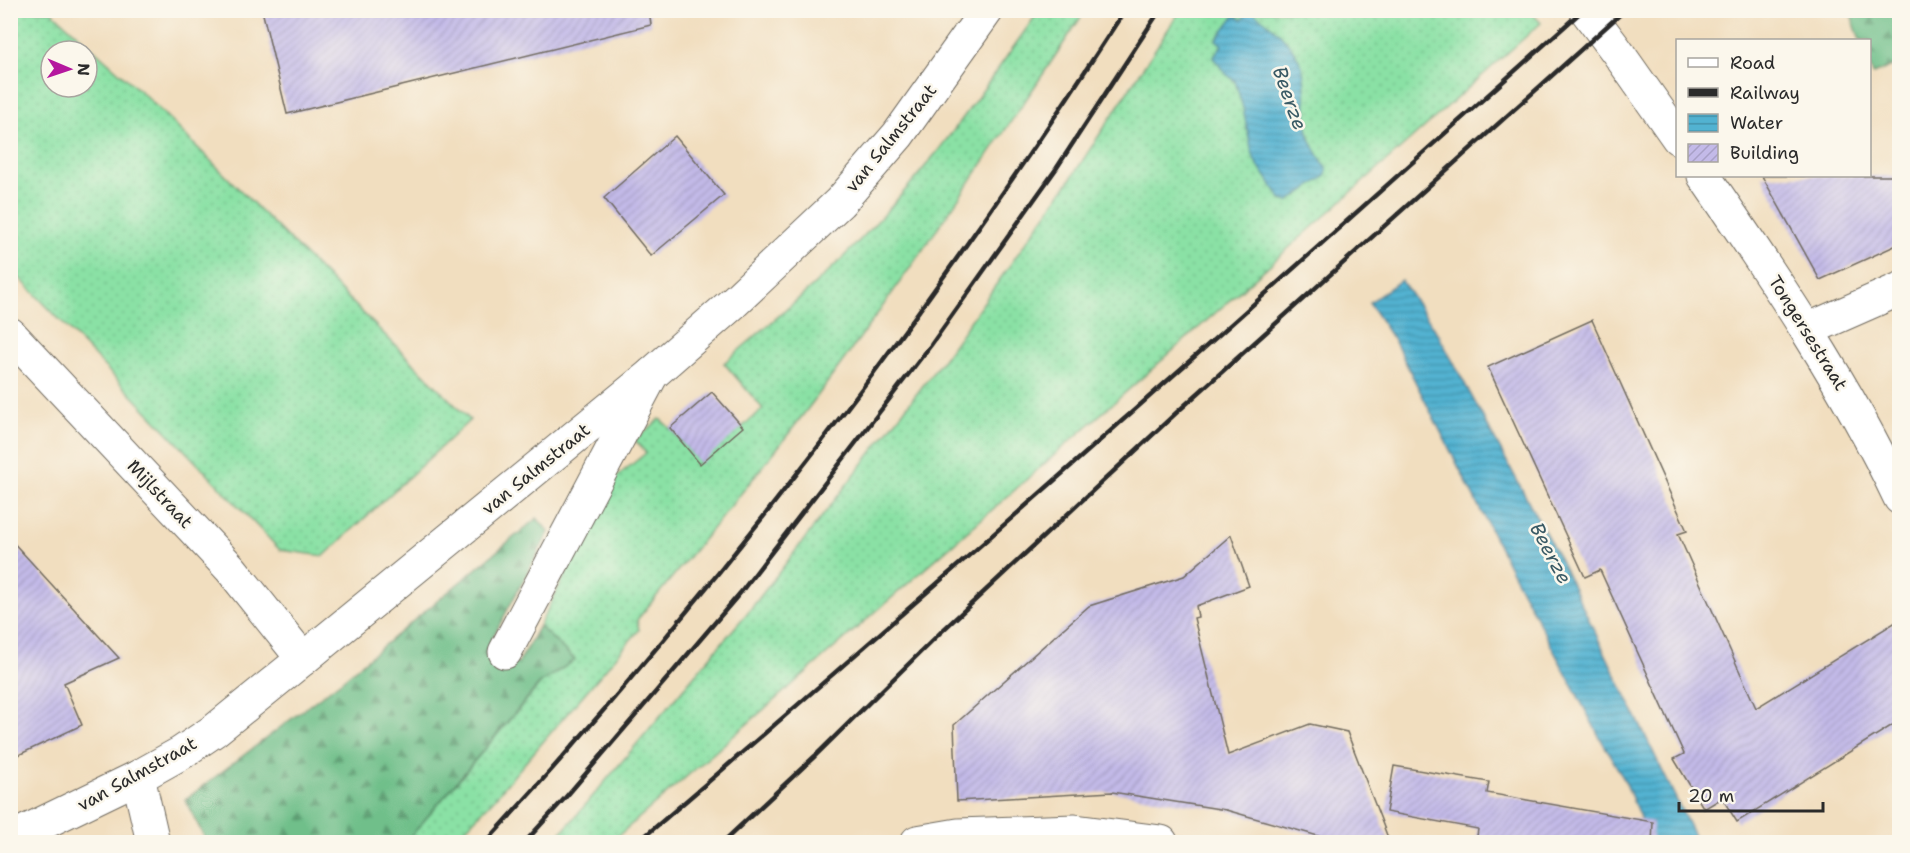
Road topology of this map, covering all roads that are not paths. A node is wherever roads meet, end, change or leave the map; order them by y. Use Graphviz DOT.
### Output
graph roads {
  1 [pos="987,10"];
  2 [pos="1586,10"];
  3 [pos="1676,137"];
  4 [pos="1705,177"];
  5 [pos="1899,289"];
  6 [pos="1807,330"];
  7 [pos="10,334"];
  8 [pos="652,374"];
  9 [pos="1899,498"];
  10 [pos="505,652"];
  11 [pos="303,659"];
  12 [pos="138,777"];
  13 [pos="10,839"];
  14 [pos="153,843"];
  15 [pos="917,843"];
  16 [pos="1161,843"];
  1 -- 8 [label="main road, van Salmstraat"];
  2 -- 3 [label="main road"];
  4 -- 6 [label="main road, Tongersestraat"];
  5 -- 6 [label="main road"];
  6 -- 9 [label="main road, Tongersestraat"];
  7 -- 11 [label="main road, Mijlstraat"];
  8 -- 10 [label="main road"];
  8 -- 11 [label="main road, van Salmstraat"];
  11 -- 12 [label="main road, van Salmstraat"];
  12 -- 13 [label="main road, van Salmstraat"];
  12 -- 14 [label="main road"];
  15 -- 16 [label="main road"];
}
